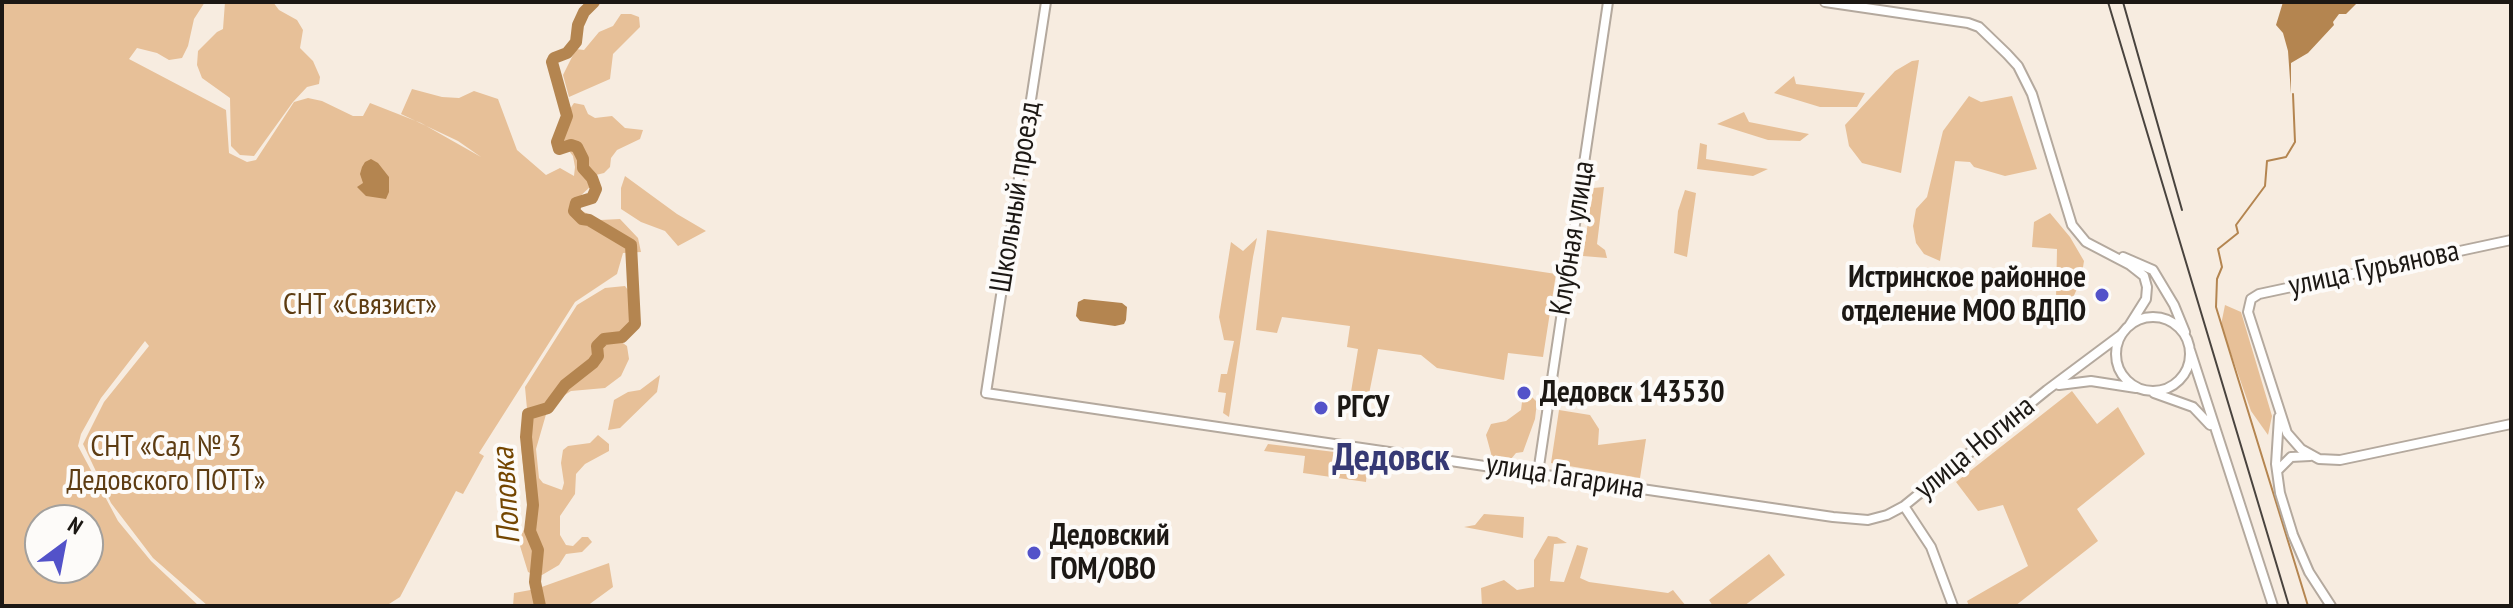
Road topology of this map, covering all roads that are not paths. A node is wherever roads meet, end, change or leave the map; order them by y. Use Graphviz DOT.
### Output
graph roads {
  1 [pos="1046,2"];
  2 [pos="1608,2"];
  3 [pos="1825,2"];
  4 [pos="2511,240"];
  5 [pos="2111,254"];
  6 [pos="2129,326"];
  7 [pos="2122,334"];
  8 [pos="2186,337"];
  9 [pos="2190,350"];
  10 [pos="2139,388"];
  11 [pos="2047,390"];
  12 [pos="2151,391"];
  13 [pos="986,393"];
  14 [pos="2278,405"];
  15 [pos="2511,424"];
  16 [pos="2215,432"];
  17 [pos="2317,457"];
  18 [pos="2278,471"];
  19 [pos="1538,473"];
  20 [pos="1904,506"];
  21 [pos="1953,606"];
  22 [pos="2273,606"];
  23 [pos="2331,606"];
  1 -- 13 [label="street, Школьный проезд"];
  2 -- 19 [label="street, Клубная улица"];
  3 -- 5 [label="street"];
  4 -- 14 [label="street, улица Гурьянова"];
  5 -- 6 [label="street"];
  5 -- 8 [label="street"];
  6 -- 7 [label="street"];
  6 -- 8 [label="street"];
  7 -- 10 [label="street"];
  7 -- 11 [label="street, улица Ногина"];
  8 -- 9 [label="street"];
  9 -- 12 [label="street"];
  9 -- 16 [label="street"];
  10 -- 11 [label="street"];
  10 -- 12 [label="street"];
  11 -- 20 [label="street, улица Ногина"];
  12 -- 16 [label="street"];
  13 -- 19 [label="street, улица Гагарина"];
  14 -- 17 [label="street"];
  14 -- 18 [label="street"];
  15 -- 17 [label="street"];
  16 -- 22 [label="street"];
  17 -- 18 [label="street"];
  18 -- 23 [label="street"];
  19 -- 20 [label="street, улица Гагарина"];
  20 -- 21 [label="street"];
}
